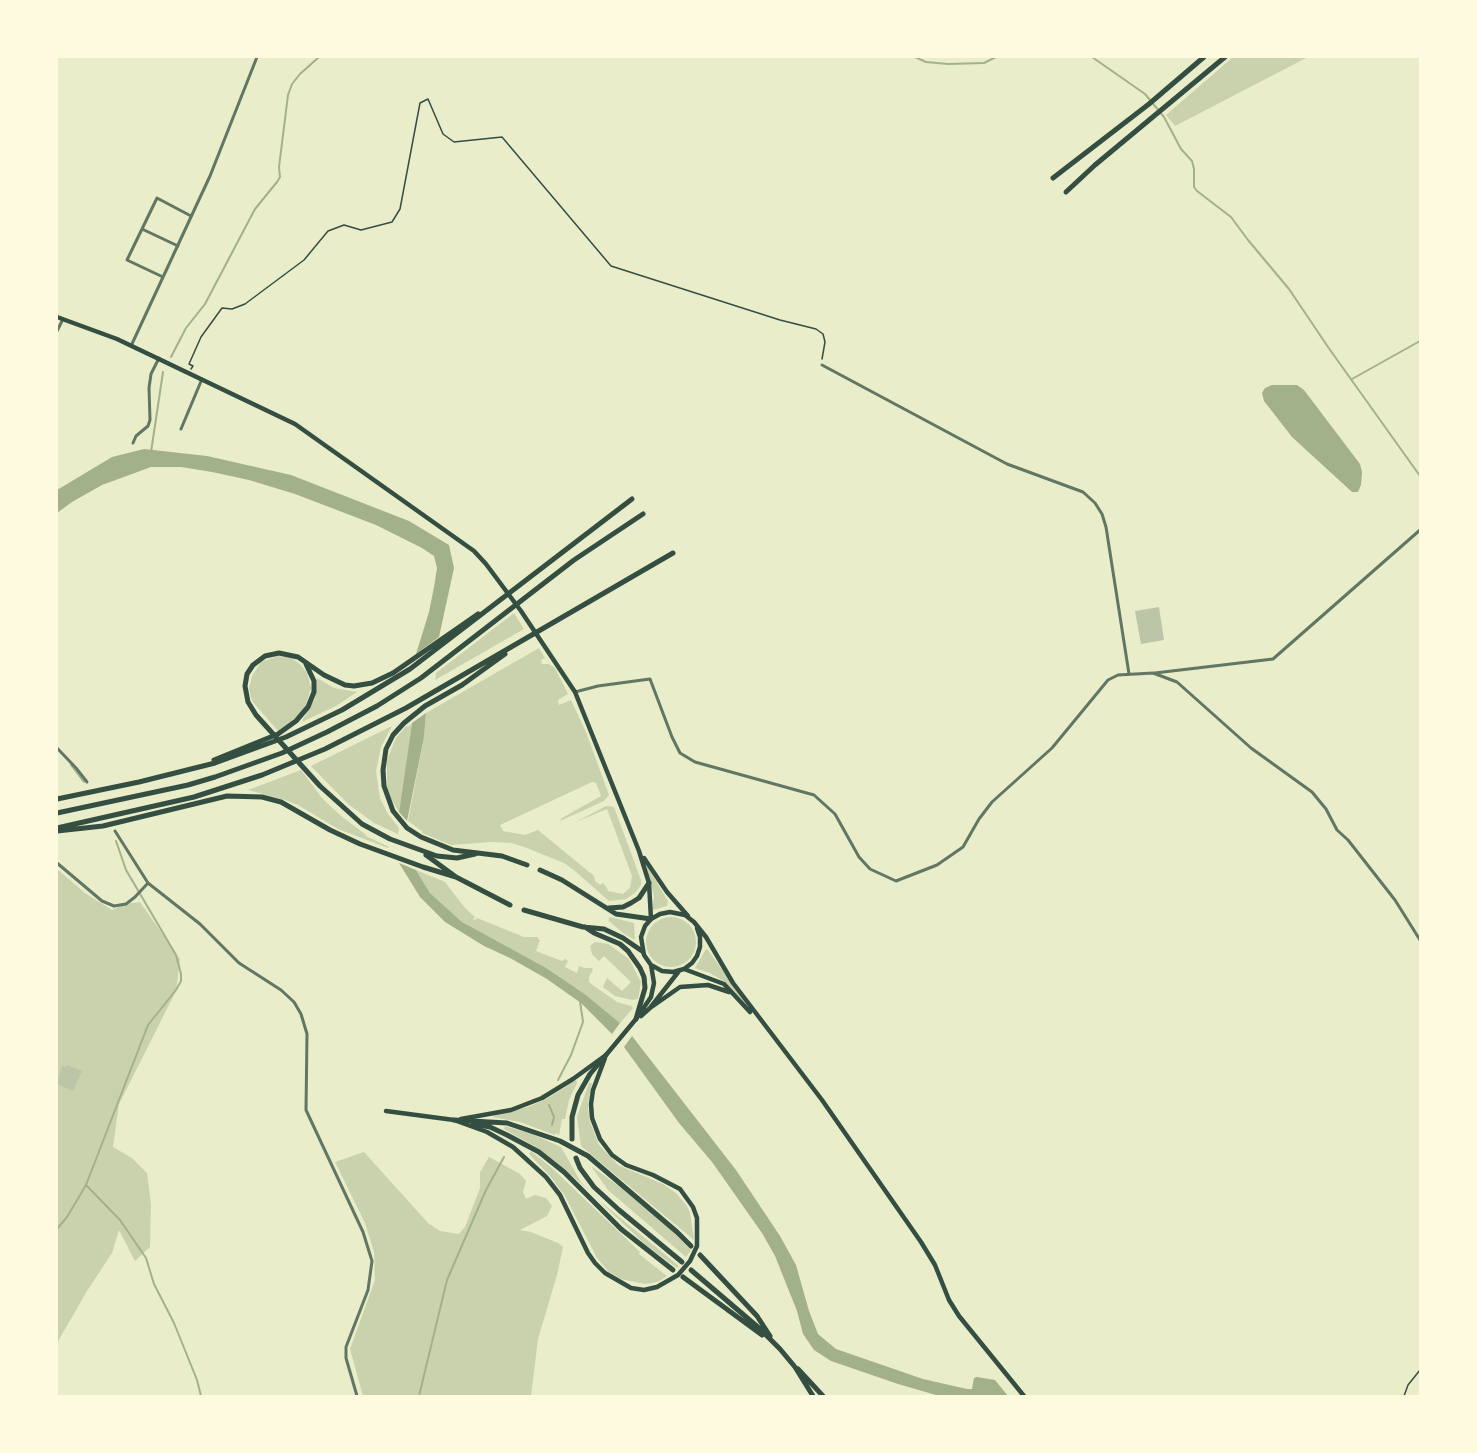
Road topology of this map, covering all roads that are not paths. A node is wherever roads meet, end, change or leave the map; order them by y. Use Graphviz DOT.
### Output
graph roads {
  1 [pos="257,57"];
  2 [pos="1204,57"];
  3 [pos="1225,57"];
  4 [pos="1053,178"];
  5 [pos="1066,192"];
  6 [pos="192,216"];
  7 [pos="142,228"];
  8 [pos="178,246"];
  9 [pos="163,277"];
  10 [pos="60,318"];
  11 [pos="57,331"];
  12 [pos="131,346"];
  13 [pos="159,358"];
  14 [pos="822,365"];
  15 [pos="202,379"];
  16 [pos="181,429"];
  17 [pos="133,443"];
  18 [pos="632,499"];
  19 [pos="643,514"];
  20 [pos="1420,530"];
  21 [pos="673,553"];
  22 [pos="519,643"];
  23 [pos="303,660"];
  24 [pos="408,667"];
  25 [pos="1129,674"];
  26 [pos="1153,674"];
  27 [pos="575,692"];
  28 [pos="284,734"];
  29 [pos="57,748"];
  30 [pos="87,782"];
  31 [pos="57,799"];
  32 [pos="57,813"];
  33 [pos="57,829"];
  34 [pos="115,831"];
  35 [pos="639,851"];
  36 [pos="475,854"];
  37 [pos="438,859"];
  38 [pos="57,863"];
  39 [pos="527,865"];
  40 [pos="540,870"];
  41 [pos="456,877"];
  42 [pos="148,883"];
  43 [pos="650,883"];
  44 [pos="510,905"];
  45 [pos="604,908"];
  46 [pos="524,910"];
  47 [pos="689,918"];
  48 [pos="651,920"];
  49 [pos="583,927"];
  50 [pos="697,928"];
  51 [pos="1420,940"];
  52 [pos="642,951"];
  53 [pos="651,965"];
  54 [pos="681,970"];
  55 [pos="732,993"];
  56 [pos="650,1008"];
  57 [pos="636,1019"];
  58 [pos="762,1023"];
  59 [pos="606,1055"];
  60 [pos="386,1110"];
  61 [pos="454,1120"];
  62 [pos="572,1139"];
  63 [pos="576,1158"];
  64 [pos="691,1246"];
  65 [pos="700,1255"];
  66 [pos="682,1262"];
  67 [pos="673,1270"];
  68 [pos="691,1270"];
  69 [pos="683,1278"];
  70 [pos="780,1349"];
  71 [pos="795,1367"];
  72 [pos="357,1396"];
  73 [pos="813,1396"];
  74 [pos="823,1396"];
  75 [pos="1024,1396"];
  1 -- 6 [label="street"];
  2 -- 4 [label="highway"];
  3 -- 5 [label="highway"];
  6 -- 7 [label="street"];
  6 -- 8 [label="street"];
  7 -- 8 [label="street"];
  7 -- 9 [label="street"];
  8 -- 9 [label="street"];
  9 -- 12 [label="street"];
  10 -- 11 [label="street"];
  10 -- 12 [label="main road"];
  12 -- 13 [label="main road"];
  13 -- 15 [label="main road"];
  13 -- 17 [label="street"];
  14 -- 25 [label="street"];
  15 -- 16 [label="street"];
  15 -- 27 [label="main road"];
  18 -- 24 [label="highway"];
  19 -- 32 [label="highway"];
  20 -- 26 [label="street"];
  21 -- 22 [label="highway"];
  22 -- 33 [label="highway"];
  22 -- 36 [label="highway"];
  23 -- 24 [label="highway"];
  23 -- 28 [label="highway"];
  23 -- 37 [label="highway"];
  24 -- 28 [label="highway"];
  25 -- 26 [label="street"];
  25 -- 27 [label="street"];
  26 -- 51 [label="street"];
  27 -- 35 [label="main road"];
  28 -- 31 [label="highway"];
  29 -- 30 [label="street"];
  33 -- 41 [label="highway"];
  34 -- 42 [label="street"];
  35 -- 43 [label="main road"];
  35 -- 47 [label="main road"];
  36 -- 37 [label="highway"];
  36 -- 39 [label="highway"];
  37 -- 41 [label="highway"];
  38 -- 42 [label="street"];
  40 -- 45 [label="highway"];
  41 -- 44 [label="highway"];
  42 -- 72 [label="street"];
  43 -- 45 [label="highway"];
  43 -- 48 [label="main road"];
  45 -- 48 [label="highway"];
  46 -- 49 [label="highway"];
  47 -- 48 [label="main road"];
  47 -- 50 [label="main road"];
  48 -- 52 [label="main road"];
  49 -- 52 [label="highway"];
  49 -- 57 [label="highway"];
  50 -- 54 [label="main road"];
  50 -- 58 [label="main road"];
  52 -- 53 [label="main road"];
  53 -- 54 [label="main road"];
  53 -- 57 [label="main road"];
  54 -- 55 [label="main road"];
  54 -- 56 [label="main road"];
  55 -- 56 [label="main road"];
  55 -- 58 [label="main road"];
  56 -- 57 [label="main road"];
  57 -- 59 [label="main road"];
  58 -- 75 [label="main road"];
  59 -- 61 [label="main road"];
  59 -- 61 [label="main road"];
  59 -- 62 [label="highway"];
  60 -- 61 [label="main road"];
  61 -- 64 [label="highway"];
  61 -- 67 [label="highway"];
  63 -- 66 [label="highway"];
  65 -- 70 [label="highway"];
  68 -- 70 [label="highway"];
  69 -- 70 [label="highway"];
  70 -- 71 [label="highway"];
  71 -- 73 [label="highway"];
  71 -- 74 [label="highway"];
}
